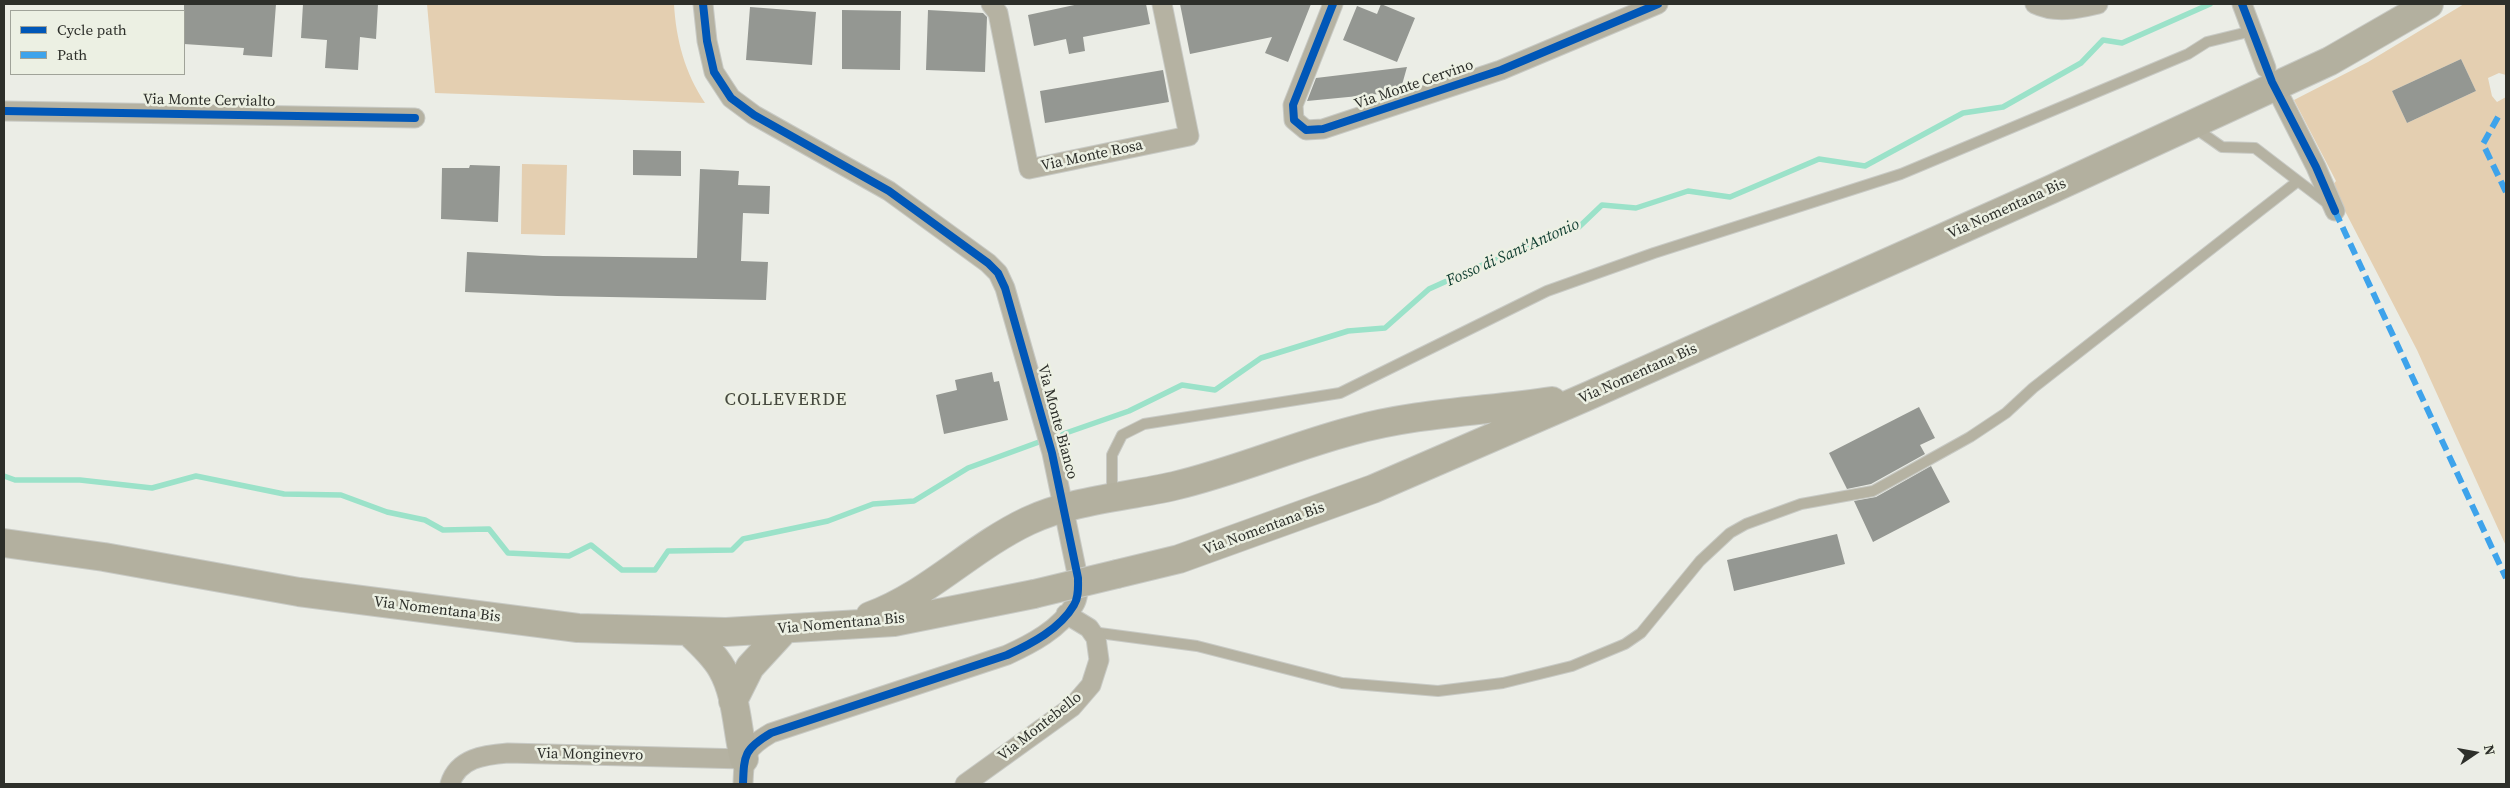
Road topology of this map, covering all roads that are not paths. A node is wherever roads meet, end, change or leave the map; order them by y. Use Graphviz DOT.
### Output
graph roads {
  1 [pos="703,4"];
  2 [pos="991,4"];
  3 [pos="1162,4"];
  4 [pos="1333,4"];
  5 [pos="1658,4"];
  6 [pos="2035,4"];
  7 [pos="2098,4"];
  8 [pos="2242,4"];
  9 [pos="2429,4"];
  10 [pos="2252,32"];
  11 [pos="2266,68"];
  12 [pos="2282,100"];
  13 [pos="4,111"];
  14 [pos="414,118"];
  15 [pos="2202,133"];
  16 [pos="2298,181"];
  17 [pos="2335,211"];
  18 [pos="1588,396"];
  19 [pos="1112,498"];
  20 [pos="1065,508"];
  21 [pos="4,543"];
  22 [pos="1066,614"];
  23 [pos="848,625"];
  24 [pos="785,629"];
  25 [pos="689,632"];
  26 [pos="1092,632"];
  27 [pos="733,701"];
  28 [pos="744,772"];
  29 [pos="450,784"];
  30 [pos="965,784"];
  1 -- 20 [label="street, Via Monte Bianco"];
  2 -- 3 [label="street, Via Monte Rosa"];
  4 -- 5 [label="street, Via Monte Cervino"];
  6 -- 7 [label="street"];
  8 -- 10 [label="street"];
  9 -- 18 [label="main road, Via Nomentana Bis"];
  10 -- 11 [label="street"];
  10 -- 19 [label="lane"];
  12 -- 17 [label="street"];
  13 -- 14 [label="street, Via Monte Cervialto"];
  15 -- 16 [label="lane"];
  16 -- 17 [label="lane"];
  16 -- 26 [label="lane"];
  18 -- 19 [label="main road"];
  18 -- 23 [label="main road, Via Nomentana Bis, bridge"];
  19 -- 20 [label="main road"];
  20 -- 22 [label="street, Via Monte Bianco"];
  20 -- 23 [label="main road"];
  21 -- 25 [label="main road, Via Nomentana Bis"];
  22 -- 26 [label="street"];
  22 -- 28 [label="street, Via Monte Bianco"];
  23 -- 24 [label="main road, Via Nomentana Bis"];
  24 -- 25 [label="main road, Via Nomentana Bis"];
  24 -- 27 [label="main road"];
  25 -- 27 [label="main road"];
  26 -- 30 [label="street, Via Montebello"];
  27 -- 28 [label="main road"];
  28 -- 29 [label="street, Via Monginevro"];
}
